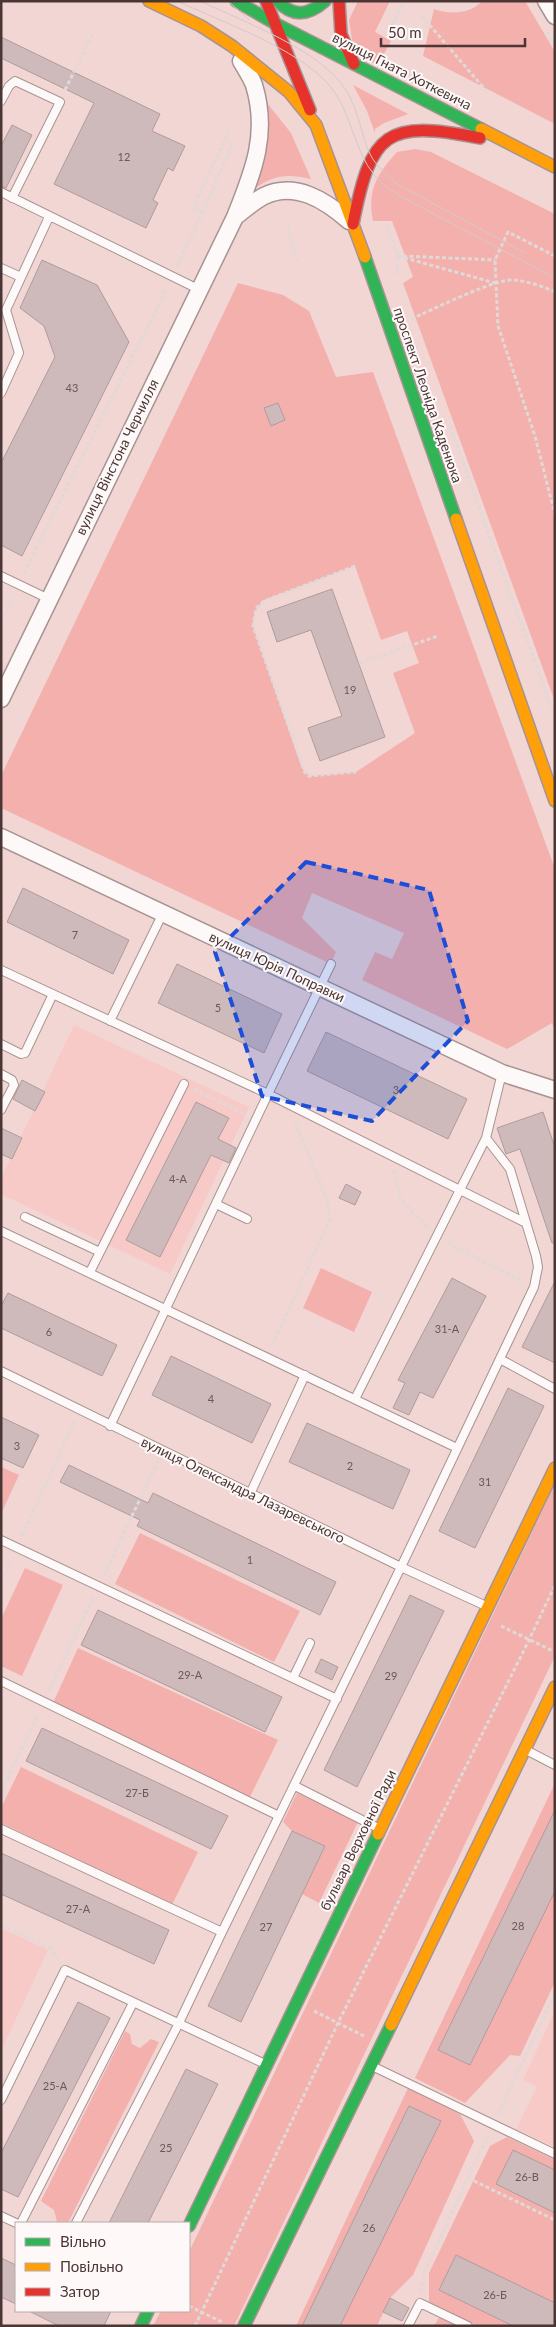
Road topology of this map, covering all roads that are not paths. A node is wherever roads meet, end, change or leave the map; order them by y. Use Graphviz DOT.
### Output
graph roads {
  1 [pos="149,1"];
  2 [pos="236,1"];
  3 [pos="266,1"];
  4 [pos="278,1"];
  5 [pos="325,1"];
  6 [pos="338,1"];
  7 [pos="546,1"];
  8 [pos="555,16"];
  9 [pos="276,24"];
  10 [pos="232,46"];
  11 [pos="354,64"];
  12 [pos="1,101"];
  13 [pos="316,125"];
  14 [pos="511,144"];
  15 [pos="555,167"];
  16 [pos="1,192"];
  17 [pos="12,198"];
  18 [pos="49,217"];
  19 [pos="235,217"];
  20 [pos="353,224"];
  21 [pos="1,268"];
  22 [pos="21,277"];
  23 [pos="198,289"];
  24 [pos="1,393"];
  25 [pos="1,576"];
  26 [pos="48,599"];
  27 [pos="1,699"];
  28 [pos="555,801"];
  29 [pos="1,837"];
  30 [pos="163,913"];
  31 [pos="331,964"];
  32 [pos="1,970"];
  33 [pos="320,987"];
  34 [pos="53,994"];
  35 [pos="110,1022"];
  36 [pos="1,1044"];
  37 [pos="502,1073"];
  38 [pos="1,1074"];
  39 [pos="184,1084"];
  40 [pos="555,1090"];
  41 [pos="268,1094"];
  42 [pos="1,1110"];
  43 [pos="486,1138"];
  44 [pos="461,1190"];
  45 [pos="216,1204"];
  46 [pos="24,1217"];
  47 [pos="247,1218"];
  48 [pos="526,1223"];
  49 [pos="2,1234"];
  50 [pos="100,1252"];
  51 [pos="90,1272"];
  52 [pos="166,1309"];
  53 [pos="500,1359"];
  54 [pos="1,1371"];
  55 [pos="305,1375"];
  56 [pos="555,1389"];
  57 [pos="355,1399"];
  58 [pos="110,1426"];
  59 [pos="457,1448"];
  60 [pos="555,1468"];
  61 [pos="250,1494"];
  62 [pos="1,1540"];
  63 [pos="401,1567"];
  64 [pos="484,1611"];
  65 [pos="310,1644"];
  66 [pos="293,1678"];
  67 [pos="1,1681"];
  68 [pos="555,1687"];
  69 [pos="337,1699"];
  70 [pos="524,1749"];
  71 [pos="555,1765"];
  72 [pos="295,1786"];
  73 [pos="279,1816"];
  74 [pos="1,1828"];
  75 [pos="380,1829"];
  76 [pos="222,1932"];
  77 [pos="133,2003"];
  78 [pos="178,2025"];
  79 [pos="266,2065"];
  80 [pos="370,2066"];
  81 [pos="1,2100"];
  82 [pos="555,2154"];
  83 [pos="1,2216"];
  84 [pos="22,2222"];
  85 [pos="77,2222"];
  86 [pos="15,2223"];
  87 [pos="190,2224"];
  88 [pos="148,2312"];
  89 [pos="141,2326"];
  90 [pos="244,2326"];
  91 [pos="408,2326"];
  92 [pos="468,2326"];
  1 -- 10 [label="main road"];
  2 -- 9 [label="main road, вулиця Гната Хоткевича"];
  3 -- 9 [label="main road, проспект Леоніда Каденюка"];
  4 -- 5 [label="main road"];
  6 -- 11 [label="main road"];
  7 -- 8 [label="street"];
  9 -- 11 [label="main road, вулиця Гната Хоткевича"];
  9 -- 13 [label="main road, проспект Леоніда Каденюка"];
  10 -- 13 [label="main road"];
  10 -- 19 [label="street, вулиця Вінстона Черчилля"];
  11 -- 14 [label="main road, вулиця Гната Хоткевича"];
  12 -- 17 [label="lane"];
  13 -- 20 [label="main road, проспект Леоніда Каденюка"];
  14 -- 15 [label="main road, вулиця Гната Хоткевича"];
  14 -- 20 [label="main road"];
  16 -- 17 [label="lane"];
  17 -- 18 [label="lane"];
  18 -- 22 [label="lane"];
  18 -- 23 [label="lane"];
  19 -- 20 [label="street, вулиця Вінстона Черчилля"];
  19 -- 23 [label="street, вулиця Вінстона Черчилля"];
  20 -- 28 [label="main road, проспект Леоніда Каденюка"];
  21 -- 22 [label="lane"];
  22 -- 24 [label="lane"];
  23 -- 26 [label="street, вулиця Вінстона Черчилля"];
  25 -- 26 [label="lane"];
  26 -- 27 [label="street, вулиця Вінстона Черчилля"];
  29 -- 30 [label="street, вулиця Юрія Поправки"];
  30 -- 33 [label="street, вулиця Юрія Поправки"];
  30 -- 35 [label="lane"];
  31 -- 33 [label="lane"];
  32 -- 34 [label="lane"];
  33 -- 37 [label="street, вулиця Юрія Поправки"];
  33 -- 41 [label="lane"];
  34 -- 35 [label="lane"];
  34 -- 36 [label="lane"];
  35 -- 41 [label="lane"];
  37 -- 40 [label="street, вулиця Юрія Поправки"];
  37 -- 43 [label="lane"];
  38 -- 42 [label="lane"];
  39 -- 50 [label="lane"];
  41 -- 44 [label="lane"];
  41 -- 45 [label="lane"];
  43 -- 44 [label="lane"];
  43 -- 48 [label="lane"];
  44 -- 48 [label="lane"];
  44 -- 57 [label="lane"];
  45 -- 47 [label="lane"];
  45 -- 52 [label="lane"];
  46 -- 50 [label="lane"];
  48 -- 53 [label="lane"];
  49 -- 51 [label="lane"];
  50 -- 51 [label="lane"];
  51 -- 52 [label="lane"];
  52 -- 55 [label="lane"];
  52 -- 58 [label="lane"];
  53 -- 56 [label="lane"];
  53 -- 59 [label="lane"];
  54 -- 58 [label="lane, вулиця Олександра Лазаревського"];
  55 -- 57 [label="lane"];
  55 -- 61 [label="lane"];
  57 -- 59 [label="lane"];
  58 -- 61 [label="lane, вулиця Олександра Лазаревського"];
  59 -- 63 [label="lane"];
  60 -- 64 [label="main road, бульвар Верховної Ради"];
  61 -- 63 [label="lane, вулиця Олександра Лазаревського"];
  62 -- 66 [label="lane"];
  63 -- 64 [label="lane, вулиця Олександра Лазаревського"];
  63 -- 69 [label="lane"];
  64 -- 75 [label="main road, бульвар Верховної Ради"];
  65 -- 66 [label="lane"];
  66 -- 69 [label="lane"];
  67 -- 73 [label="lane"];
  68 -- 70 [label="main road"];
  69 -- 72 [label="lane"];
  70 -- 71 [label="lane"];
  70 -- 80 [label="main road"];
  72 -- 73 [label="lane"];
  72 -- 75 [label="lane"];
  73 -- 76 [label="lane"];
  74 -- 76 [label="lane"];
  75 -- 79 [label="main road, бульвар Верховної Ради"];
  76 -- 78 [label="lane"];
  77 -- 78 [label="lane"];
  77 -- 81 [label="lane"];
  77 -- 84 [label="lane"];
  78 -- 79 [label="lane"];
  78 -- 85 [label="lane"];
  79 -- 87 [label="main road, бульвар Верховної Ради"];
  80 -- 82 [label="lane"];
  80 -- 90 [label="main road"];
  83 -- 86 [label="lane"];
  88 -- 89 [label="main road"];
  91 -- 92 [label="lane"];
}
